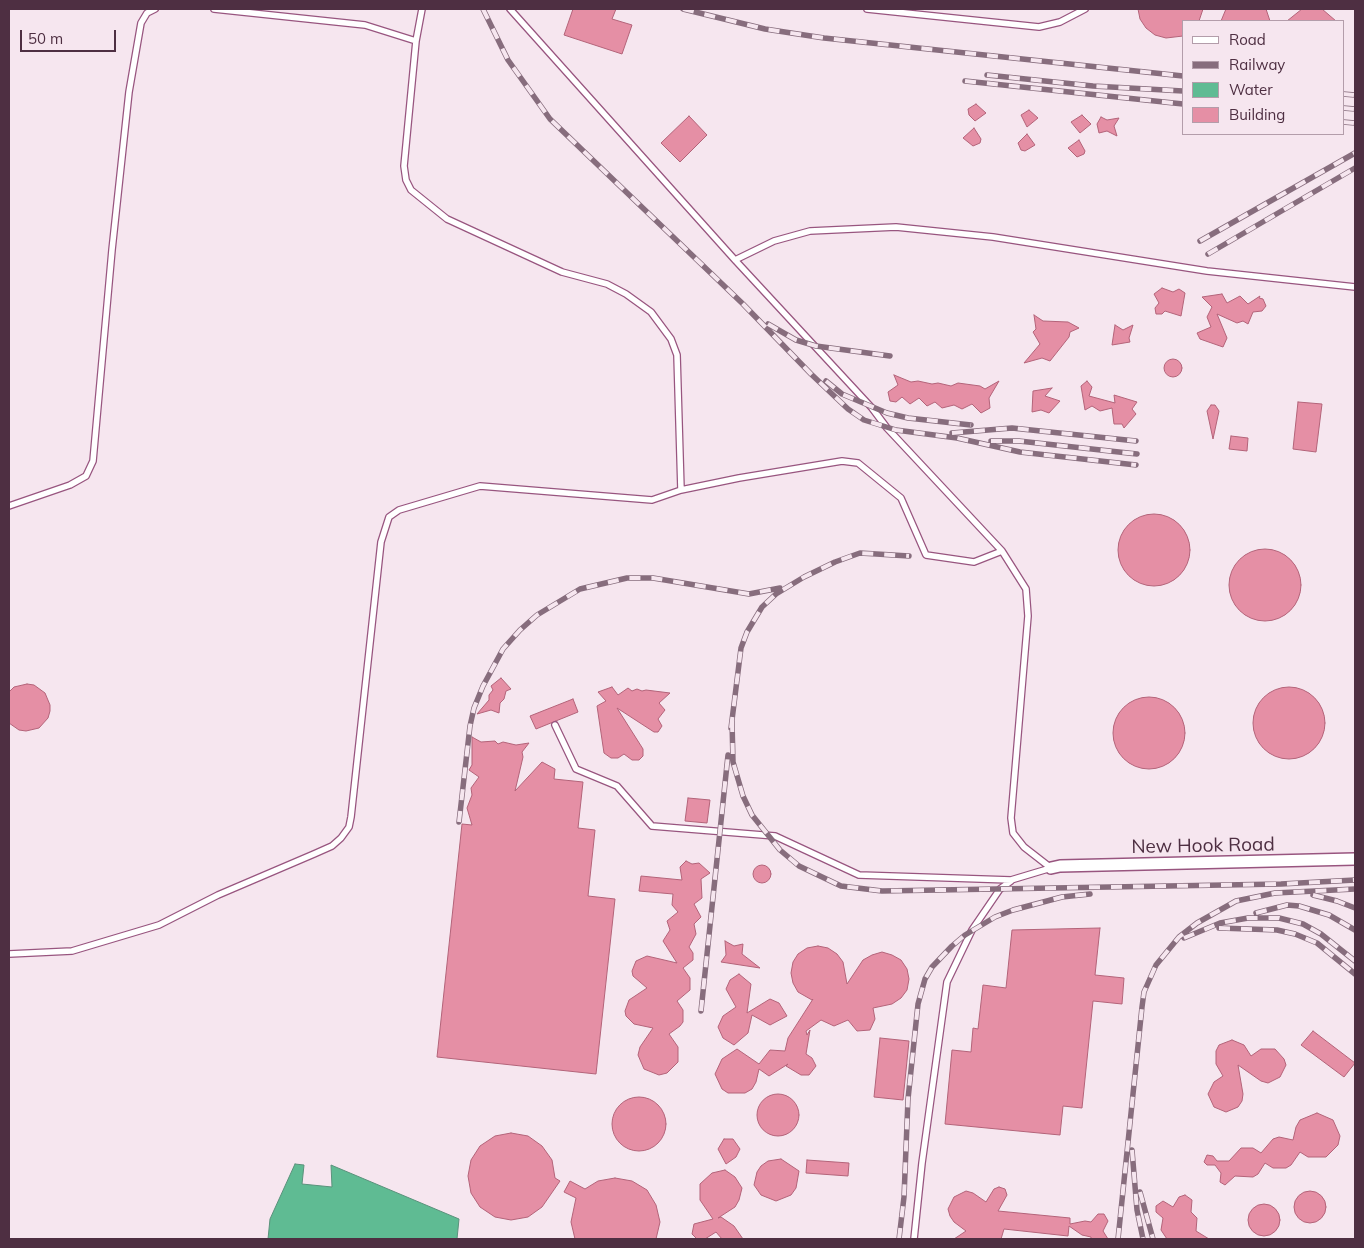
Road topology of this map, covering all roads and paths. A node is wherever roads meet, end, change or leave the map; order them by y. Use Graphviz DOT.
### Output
graph roads {
  1 [pos="156,9"];
  2 [pos="214,9"];
  3 [pos="422,9"];
  4 [pos="510,9"];
  5 [pos="867,9"];
  6 [pos="1085,9"];
  7 [pos="416,41"];
  8 [pos="735,260"];
  9 [pos="1355,287"];
  10 [pos="682,490"];
  11 [pos="9,506"];
  12 [pos="1002,551"];
  13 [pos="555,725"];
  14 [pos="1355,859"];
  15 [pos="1051,868"];
  16 [pos="1011,880"];
  17 [pos="9,954"];
  18 [pos="914,1239"];
  1 -- 11 [label="lane"];
  2 -- 7 [label="lane"];
  3 -- 7 [label="lane"];
  4 -- 8 [label="lane"];
  5 -- 6 [label="lane"];
  7 -- 10 [label="lane"];
  8 -- 9 [label="lane"];
  8 -- 12 [label="lane"];
  10 -- 12 [label="lane"];
  10 -- 17 [label="lane"];
  12 -- 15 [label="lane"];
  13 -- 16 [label="lane"];
  14 -- 15 [label="street, New Hook Road"];
  15 -- 16 [label="lane"];
  16 -- 18 [label="lane"];
}
